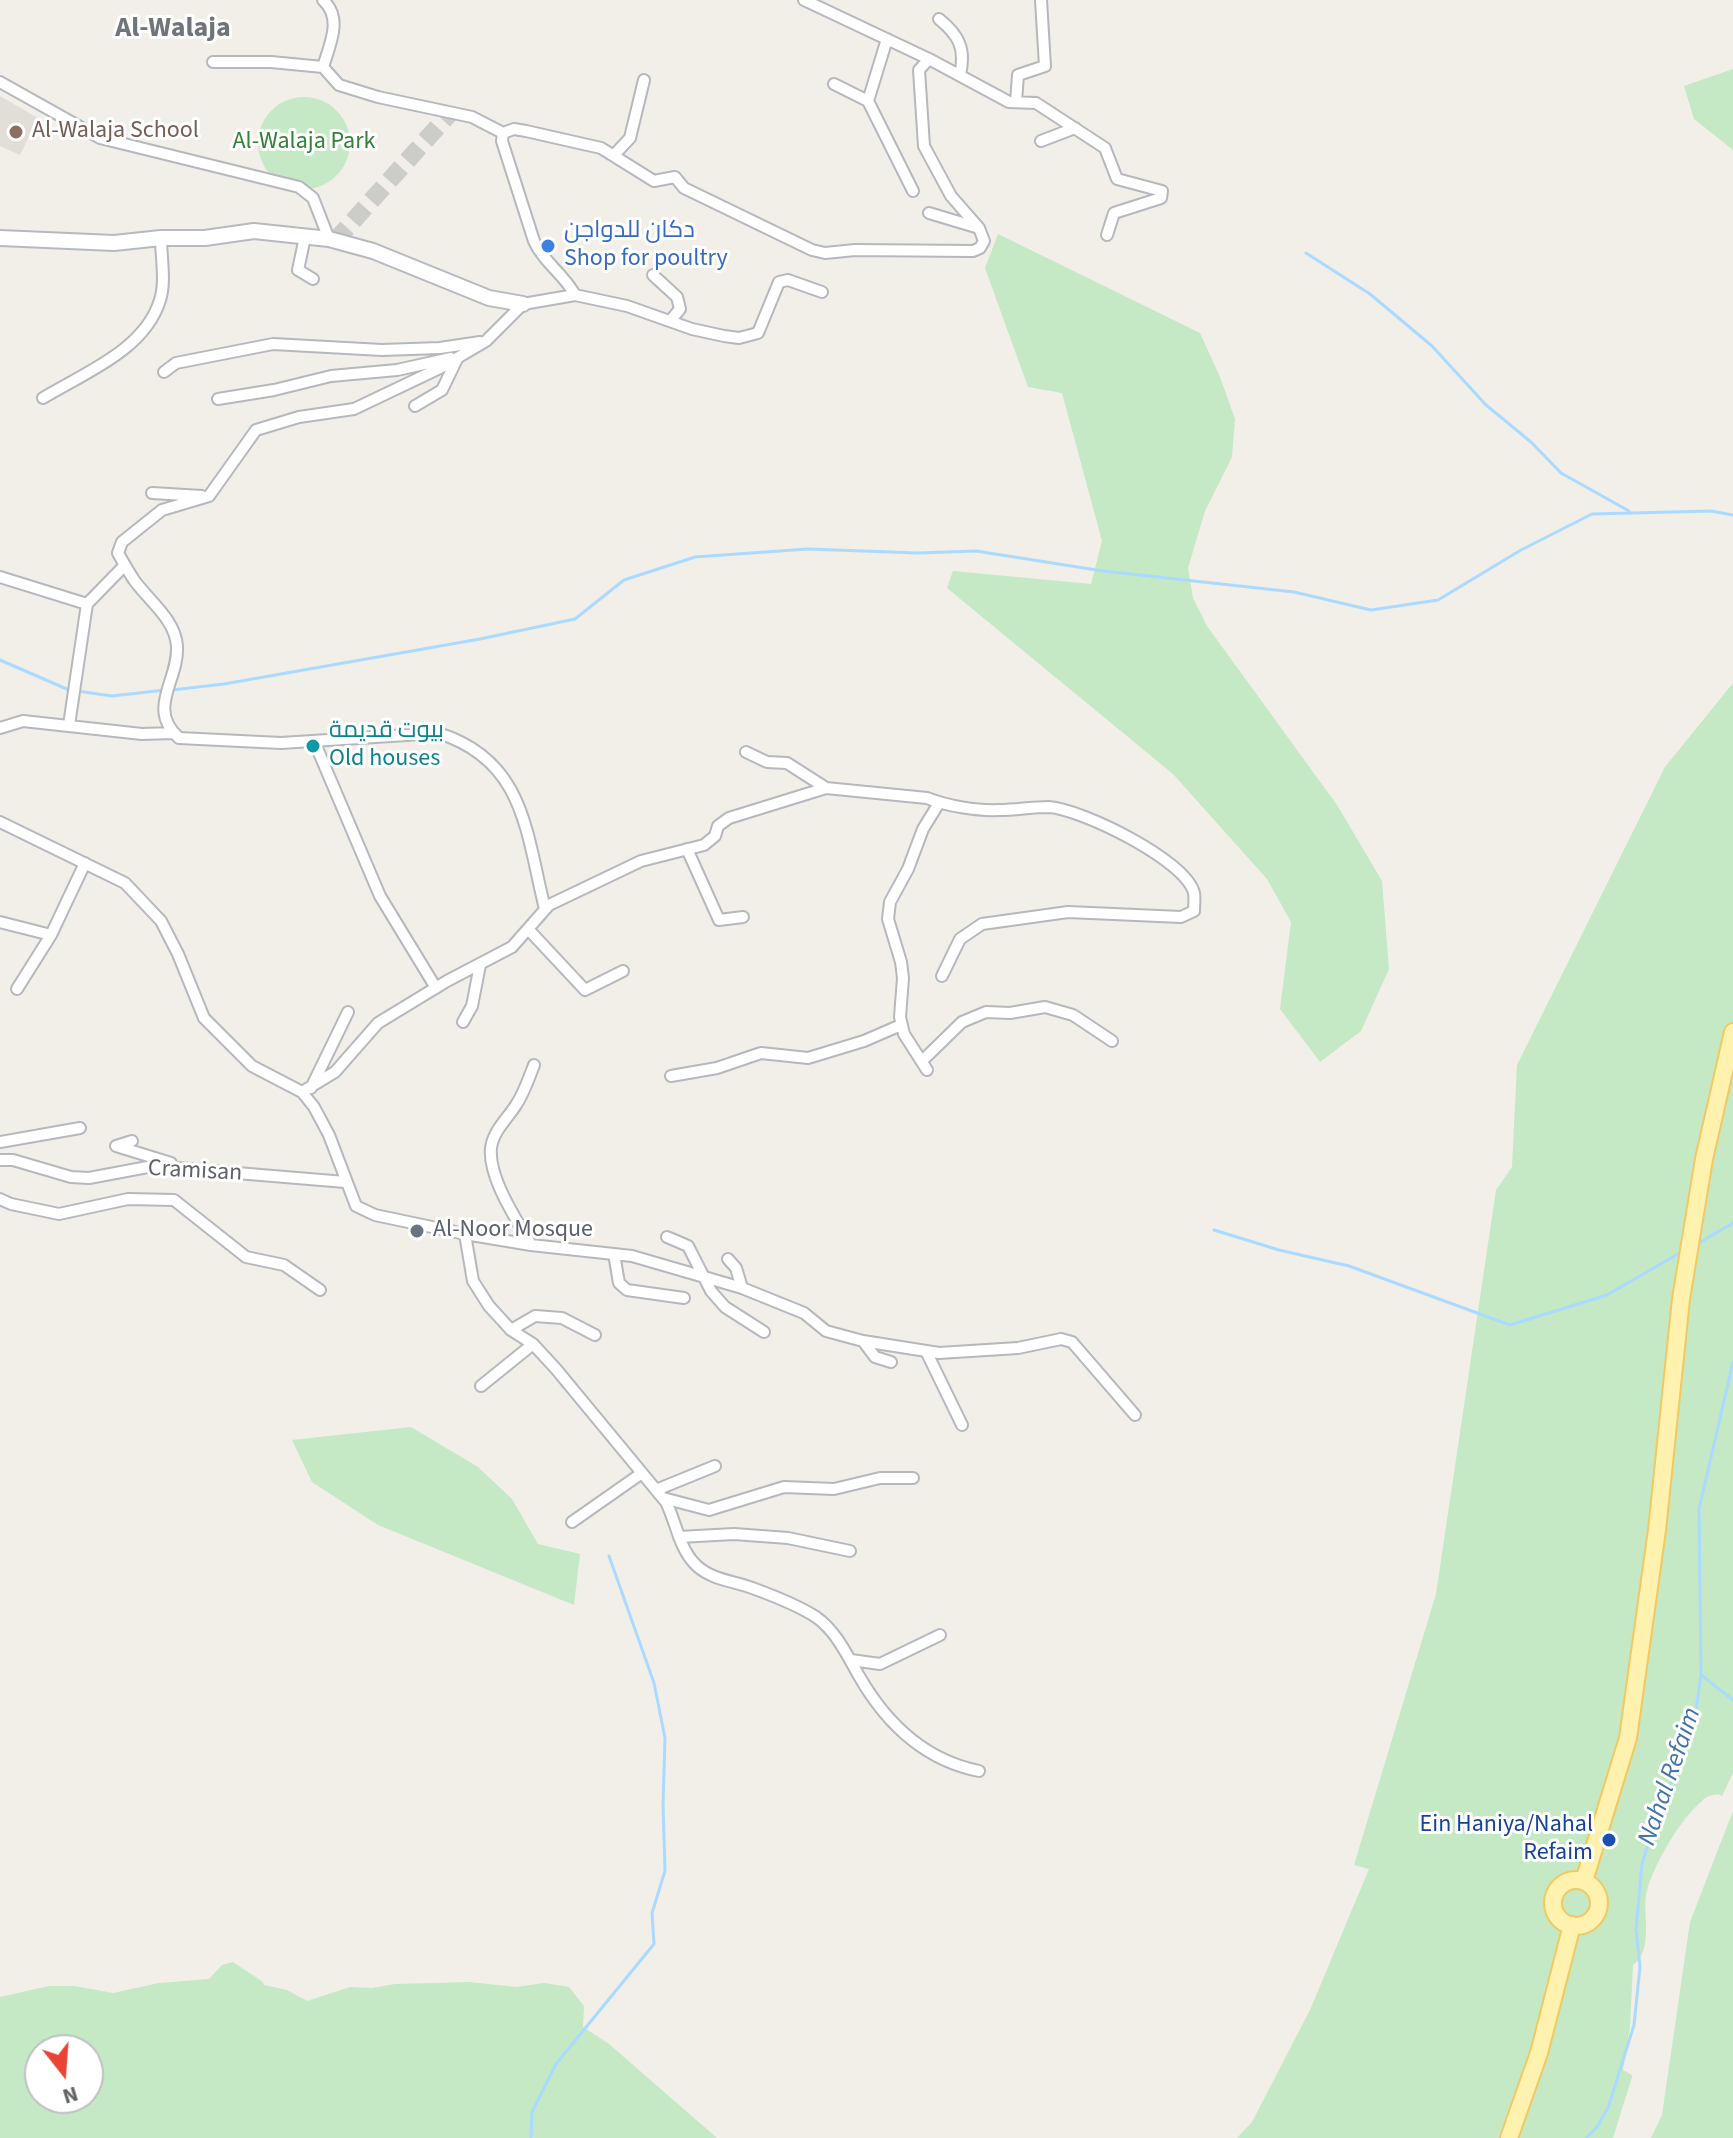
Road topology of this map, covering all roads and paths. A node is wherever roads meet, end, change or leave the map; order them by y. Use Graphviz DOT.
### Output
graph roads {
  1 [pos="323,0"];
  2 [pos="804,0"];
  3 [pos="1041,0"];
  4 [pos="939,19"];
  5 [pos="887,39"];
  6 [pos="929,59"];
  7 [pos="213,62"];
  8 [pos="323,67"];
  9 [pos="960,75"];
  10 [pos="644,80"];
  11 [pos="0,82"];
  12 [pos="834,84"];
  13 [pos="868,101"];
  14 [pos="1016,102"];
  15 [pos="1075,128"];
  16 [pos="503,133"];
  17 [pos="1041,141"];
  18 [pos="614,155"];
  19 [pos="913,191"];
  20 [pos="929,213"];
  21 [pos="979,228"];
  22 [pos="1107,235"];
  23 [pos="305,237"];
  24 [pos="0,238"];
  25 [pos="161,238"];
  26 [pos="329,239"];
  27 [pos="653,275"];
  28 [pos="313,279"];
  29 [pos="822,292"];
  30 [pos="575,295"];
  31 [pos="523,304"];
  32 [pos="670,321"];
  33 [pos="486,341"];
  34 [pos="459,357"];
  35 [pos="164,372"];
  36 [pos="43,398"];
  37 [pos="218,399"];
  38 [pos="415,406"];
  39 [pos="152,493"];
  40 [pos="209,496"];
  41 [pos="125,565"];
  42 [pos="0,577"];
  43 [pos="87,604"];
  44 [pos="69,725"];
  45 [pos="0,728"];
  46 [pos="173,733"];
  47 [pos="314,741"];
  48 [pos="746,752"];
  49 [pos="826,788"];
  50 [pos="939,803"];
  51 [pos="0,822"];
  52 [pos="687,849"];
  53 [pos="85,863"];
  54 [pos="545,909"];
  55 [pos="743,917"];
  56 [pos="0,922"];
  57 [pos="528,929"];
  58 [pos="51,935"];
  59 [pos="480,965"];
  60 [pos="623,971"];
  61 [pos="942,976"];
  62 [pos="436,988"];
  63 [pos="17,989"];
  64 [pos="348,1012"];
  65 [pos="463,1022"];
  66 [pos="901,1025"];
  67 [pos="1733,1032"];
  68 [pos="1112,1041"];
  69 [pos="534,1065"];
  70 [pos="671,1076"];
  71 [pos="306,1090"];
  72 [pos="80,1128"];
  73 [pos="132,1141"];
  74 [pos="0,1142"];
  75 [pos="0,1160"];
  76 [pos="184,1167"];
  77 [pos="345,1182"];
  78 [pos="0,1199"];
  79 [pos="465,1234"];
  80 [pos="667,1237"];
  81 [pos="531,1245"];
  82 [pos="614,1254"];
  83 [pos="728,1259"];
  84 [pos="701,1277"];
  85 [pos="742,1288"];
  86 [pos="320,1290"];
  87 [pos="684,1298"];
  88 [pos="511,1330"];
  89 [pos="764,1332"];
  90 [pos="595,1335"];
  91 [pos="863,1341"];
  92 [pos="533,1344"];
  93 [pos="926,1351"];
  94 [pos="891,1362"];
  95 [pos="481,1386"];
  96 [pos="1135,1415"];
  97 [pos="962,1425"];
  98 [pos="715,1466"];
  99 [pos="642,1473"];
  100 [pos="913,1478"];
  101 [pos="660,1494"];
  102 [pos="572,1522"];
  103 [pos="679,1537"];
  104 [pos="850,1551"];
  105 [pos="940,1635"];
  106 [pos="851,1660"];
  107 [pos="979,1771"];
  108 [pos="1584,1881"];
  109 [pos="1572,1925"];
  110 [pos="1509,2138"];
  1 -- 8 [label="street"];
  2 -- 5 [label="street"];
  3 -- 14 [label="street"];
  4 -- 9 [label="street"];
  5 -- 6 [label="street"];
  5 -- 13 [label="street"];
  6 -- 9 [label="street"];
  6 -- 21 [label="street"];
  7 -- 8 [label="street"];
  8 -- 16 [label="street"];
  9 -- 14 [label="street"];
  10 -- 18 [label="street"];
  11 -- 26 [label="street"];
  12 -- 13 [label="street"];
  13 -- 19 [label="street"];
  14 -- 15 [label="street"];
  15 -- 17 [label="street"];
  15 -- 22 [label="street"];
  16 -- 18 [label="street"];
  16 -- 30 [label="street"];
  18 -- 21 [label="street"];
  20 -- 21 [label="street"];
  23 -- 25 [label="street"];
  23 -- 26 [label="street"];
  23 -- 28 [label="street"];
  24 -- 25 [label="street"];
  25 -- 36 [label="street"];
  26 -- 31 [label="street"];
  27 -- 32 [label="street"];
  29 -- 32 [label="street"];
  30 -- 31 [label="street"];
  30 -- 32 [label="street"];
  31 -- 33 [label="street"];
  33 -- 34 [label="street"];
  33 -- 35 [label="street"];
  34 -- 37 [label="street"];
  34 -- 38 [label="street"];
  34 -- 40 [label="street"];
  39 -- 40 [label="street"];
  40 -- 41 [label="street"];
  41 -- 43 [label="street"];
  41 -- 46 [label="street"];
  42 -- 43 [label="street"];
  43 -- 44 [label="street"];
  44 -- 45 [label="street"];
  44 -- 46 [label="street"];
  46 -- 47 [label="street"];
  47 -- 54 [label="street"];
  47 -- 62 [label="street"];
  48 -- 49 [label="street"];
  49 -- 50 [label="street"];
  49 -- 52 [label="street"];
  50 -- 61 [label="street"];
  50 -- 66 [label="street"];
  51 -- 53 [label="street"];
  52 -- 54 [label="street"];
  52 -- 55 [label="street"];
  53 -- 58 [label="street"];
  53 -- 71 [label="street"];
  54 -- 57 [label="street"];
  56 -- 58 [label="street"];
  57 -- 59 [label="street"];
  57 -- 60 [label="street"];
  58 -- 63 [label="street"];
  59 -- 62 [label="street"];
  59 -- 65 [label="street"];
  62 -- 71 [label="street"];
  64 -- 71 [label="street"];
  66 -- 68 [label="street"];
  66 -- 70 [label="street"];
  67 -- 108 [label="main road"];
  69 -- 81 [label="street"];
  71 -- 77 [label="street"];
  72 -- 74 [label="street"];
  73 -- 76 [label="street"];
  75 -- 76 [label="street, Cramisan"];
  76 -- 77 [label="street, Cramisan"];
  77 -- 79 [label="street"];
  78 -- 86 [label="street"];
  79 -- 81 [label="street"];
  79 -- 88 [label="street"];
  80 -- 84 [label="street"];
  81 -- 82 [label="street"];
  82 -- 84 [label="street"];
  82 -- 87 [label="street"];
  83 -- 85 [label="street"];
  84 -- 85 [label="street"];
  84 -- 89 [label="street"];
  85 -- 91 [label="street"];
  88 -- 90 [label="street"];
  88 -- 92 [label="street"];
  91 -- 93 [label="street"];
  91 -- 94 [label="street"];
  92 -- 95 [label="street"];
  92 -- 99 [label="street"];
  93 -- 96 [label="street"];
  93 -- 97 [label="street"];
  98 -- 101 [label="street"];
  99 -- 101 [label="street"];
  99 -- 102 [label="street"];
  100 -- 101 [label="street"];
  101 -- 103 [label="street"];
  103 -- 104 [label="street"];
  103 -- 106 [label="street"];
  105 -- 106 [label="street"];
  106 -- 107 [label="street"];
  108 -- 109 [label="main road"];
  108 -- 109 [label="main road"];
  109 -- 110 [label="main road"];
}
